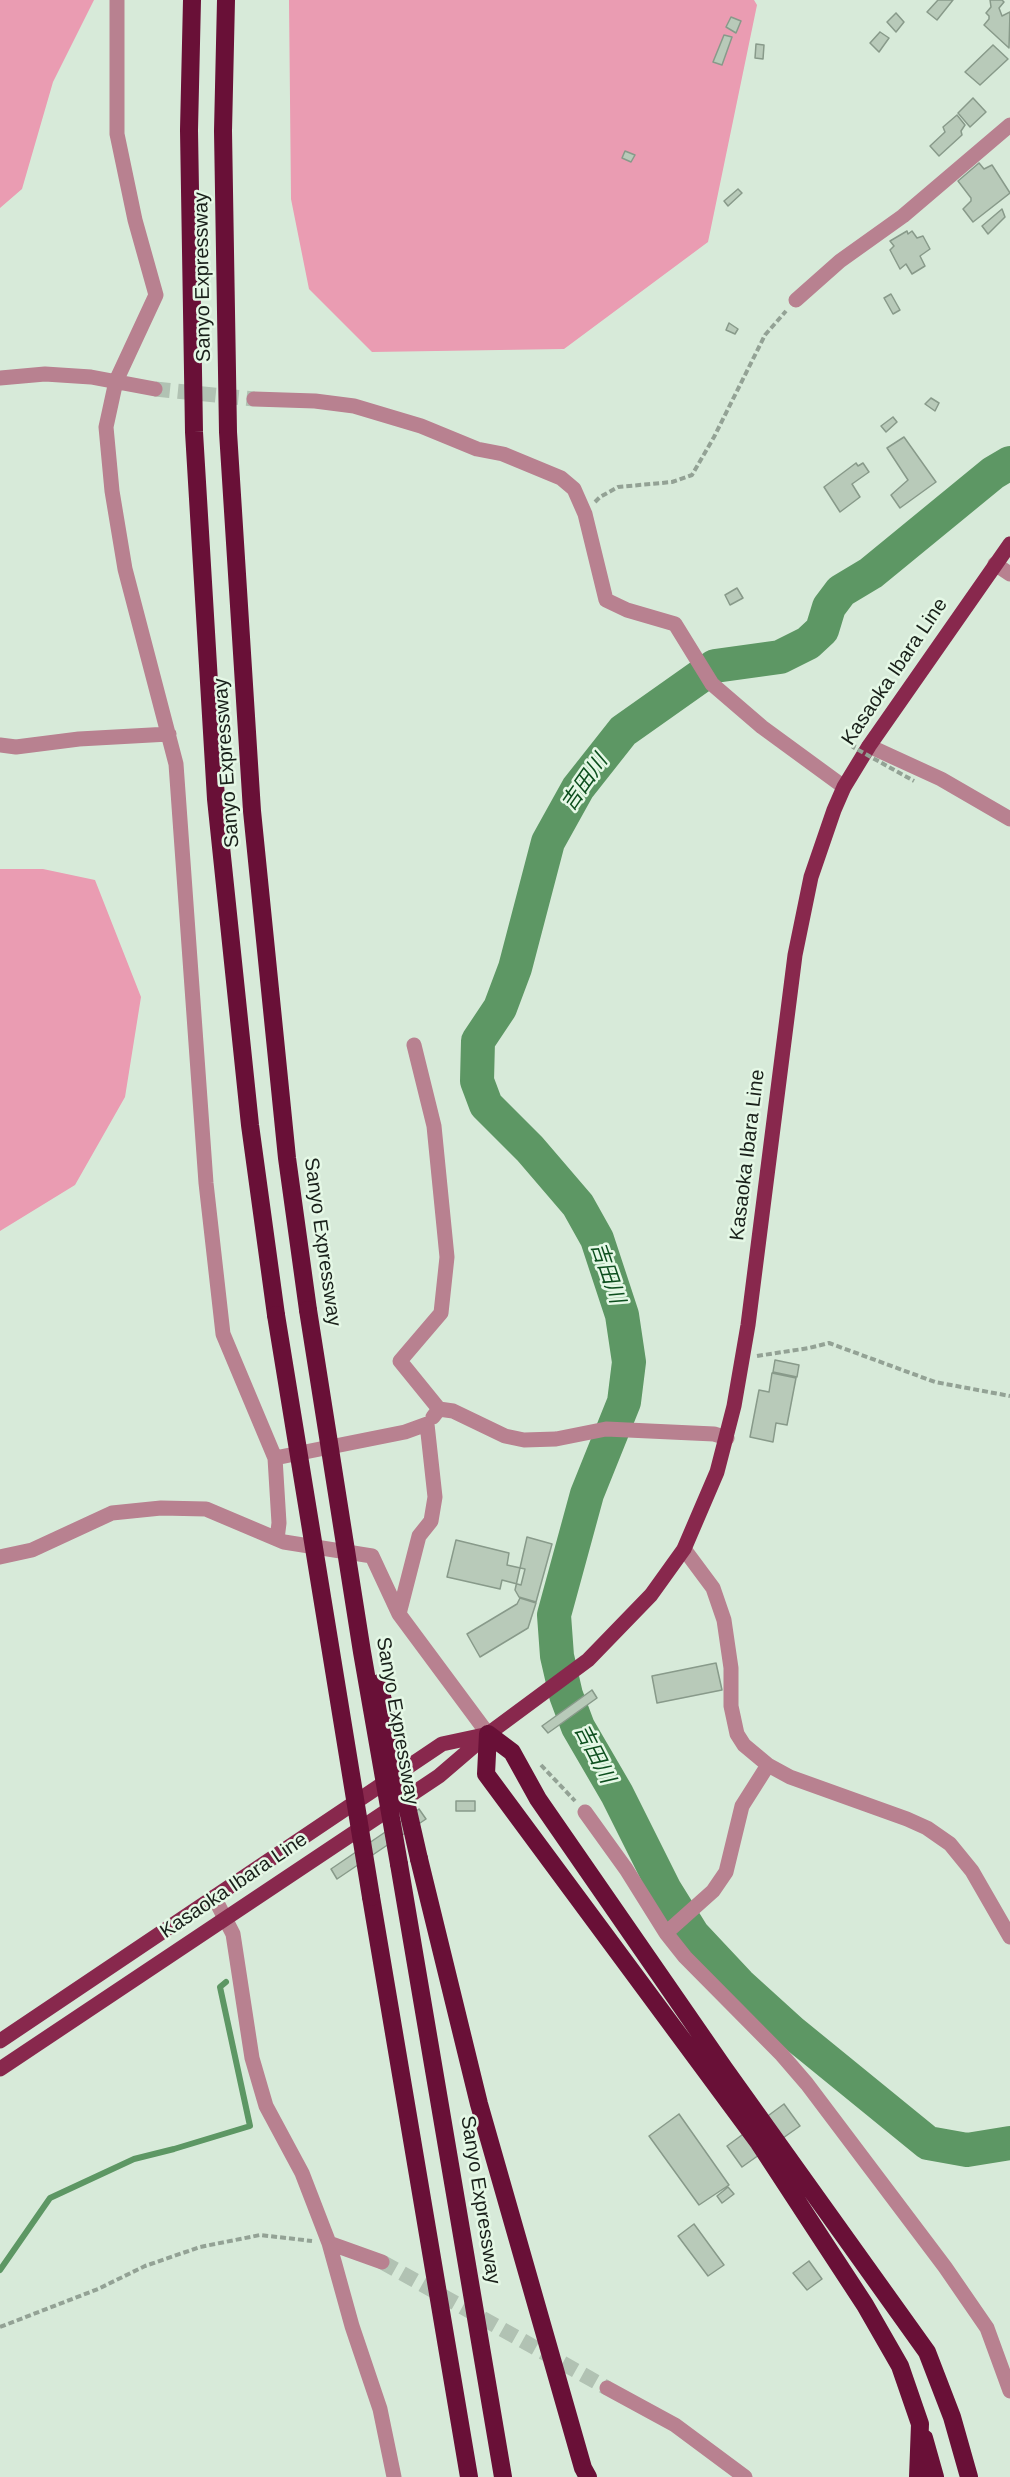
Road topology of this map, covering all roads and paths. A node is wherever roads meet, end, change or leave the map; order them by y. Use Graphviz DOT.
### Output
graph roads {
  1 [pos="117,0"];
  2 [pos="192,0"];
  3 [pos="226,0"];
  4 [pos="1010,125"];
  5 [pos="796,300"];
  6 [pos="0,378"];
  7 [pos="116,381"];
  8 [pos="155,389"];
  9 [pos="254,399"];
  10 [pos="585,514"];
  11 [pos="1010,544"];
  12 [pos="995,564"];
  13 [pos="1010,574"];
  14 [pos="169,734"];
  15 [pos="0,745"];
  16 [pos="862,745"];
  17 [pos="914,781"];
  18 [pos="844,787"];
  19 [pos="1010,819"];
  20 [pos="414,1045"];
  21 [pos="743,1356"];
  22 [pos="1010,1396"];
  23 [pos="439,1409"];
  24 [pos="427,1424"];
  25 [pos="727,1438"];
  26 [pos="275,1458"];
  27 [pos="341,1517"];
  28 [pos="278,1539"];
  29 [pos="684,1549"];
  30 [pos="0,1557"];
  31 [pos="399,1614"];
  32 [pos="488,1734"];
  33 [pos="540,1763"];
  34 [pos="768,1765"];
  35 [pos="585,1812"];
  36 [pos="214,1897"];
  37 [pos="225,1917"];
  38 [pos="669,1931"];
  39 [pos="1010,1937"];
  40 [pos="0,2041"];
  41 [pos="0,2069"];
  42 [pos="329,2243"];
  43 [pos="382,2262"];
  44 [pos="0,2327"];
  45 [pos="607,2388"];
  46 [pos="1010,2391"];
  47 [pos="952,2417"];
  48 [pos="920,2424"];
  49 [pos="394,2477"];
  50 [pos="470,2477"];
  51 [pos="503,2477"];
  52 [pos="588,2477"];
  53 [pos="745,2477"];
  54 [pos="918,2477"];
  55 [pos="935,2477"];
  56 [pos="963,2477"];
  57 [pos="969,2477"];
  1 -- 7 [label="street"];
  2 -- 50 [label="highway, Sanyo Expressway, bridge"];
  3 -- 27 [label="highway, Sanyo Expressway, bridge"];
  4 -- 5 [label="street"];
  5 -- 10 [label="path"];
  6 -- 7 [label="street"];
  7 -- 8 [label="street"];
  7 -- 14 [label="street"];
  9 -- 10 [label="street"];
  10 -- 18 [label="street"];
  11 -- 12 [label="main road, Kasaoka Ibara Line"];
  12 -- 13 [label="street"];
  12 -- 16 [label="main road, Kasaoka Ibara Line"];
  14 -- 15 [label="street"];
  14 -- 26 [label="street"];
  16 -- 17 [label="path, bridge"];
  16 -- 18 [label="main road, Kasaoka Ibara Line"];
  16 -- 19 [label="street"];
  18 -- 21 [label="main road, Kasaoka Ibara Line"];
  20 -- 23 [label="street"];
  21 -- 22 [label="path"];
  21 -- 25 [label="main road, Kasaoka Ibara Line"];
  23 -- 24 [label="street"];
  23 -- 25 [label="street"];
  24 -- 26 [label="street"];
  24 -- 31 [label="street"];
  25 -- 29 [label="main road, Kasaoka Ibara Line"];
  26 -- 28 [label="street"];
  27 -- 51 [label="highway, Sanyo Expressway, bridge"];
  27 -- 52 [label="highway, bridge"];
  28 -- 30 [label="street"];
  28 -- 31 [label="street"];
  29 -- 32 [label="main road, Kasaoka Ibara Line"];
  29 -- 34 [label="street"];
  31 -- 32 [label="street"];
  32 -- 36 [label="main road, Kasaoka Ibara Line"];
  32 -- 37 [label="main road, Kasaoka Ibara Line"];
  32 -- 47 [label="highway"];
  32 -- 48 [label="highway"];
  33 -- 35 [label="path"];
  34 -- 38 [label="street"];
  34 -- 39 [label="street"];
  35 -- 38 [label="street"];
  36 -- 37 [label="street"];
  36 -- 40 [label="main road, Kasaoka Ibara Line"];
  37 -- 41 [label="main road, Kasaoka Ibara Line"];
  37 -- 42 [label="street"];
  38 -- 46 [label="street"];
  42 -- 43 [label="street"];
  42 -- 44 [label="path"];
  42 -- 49 [label="street"];
  45 -- 53 [label="street"];
  47 -- 56 [label="highway"];
  47 -- 57 [label="highway"];
  48 -- 54 [label="highway"];
  48 -- 55 [label="highway"];
}
